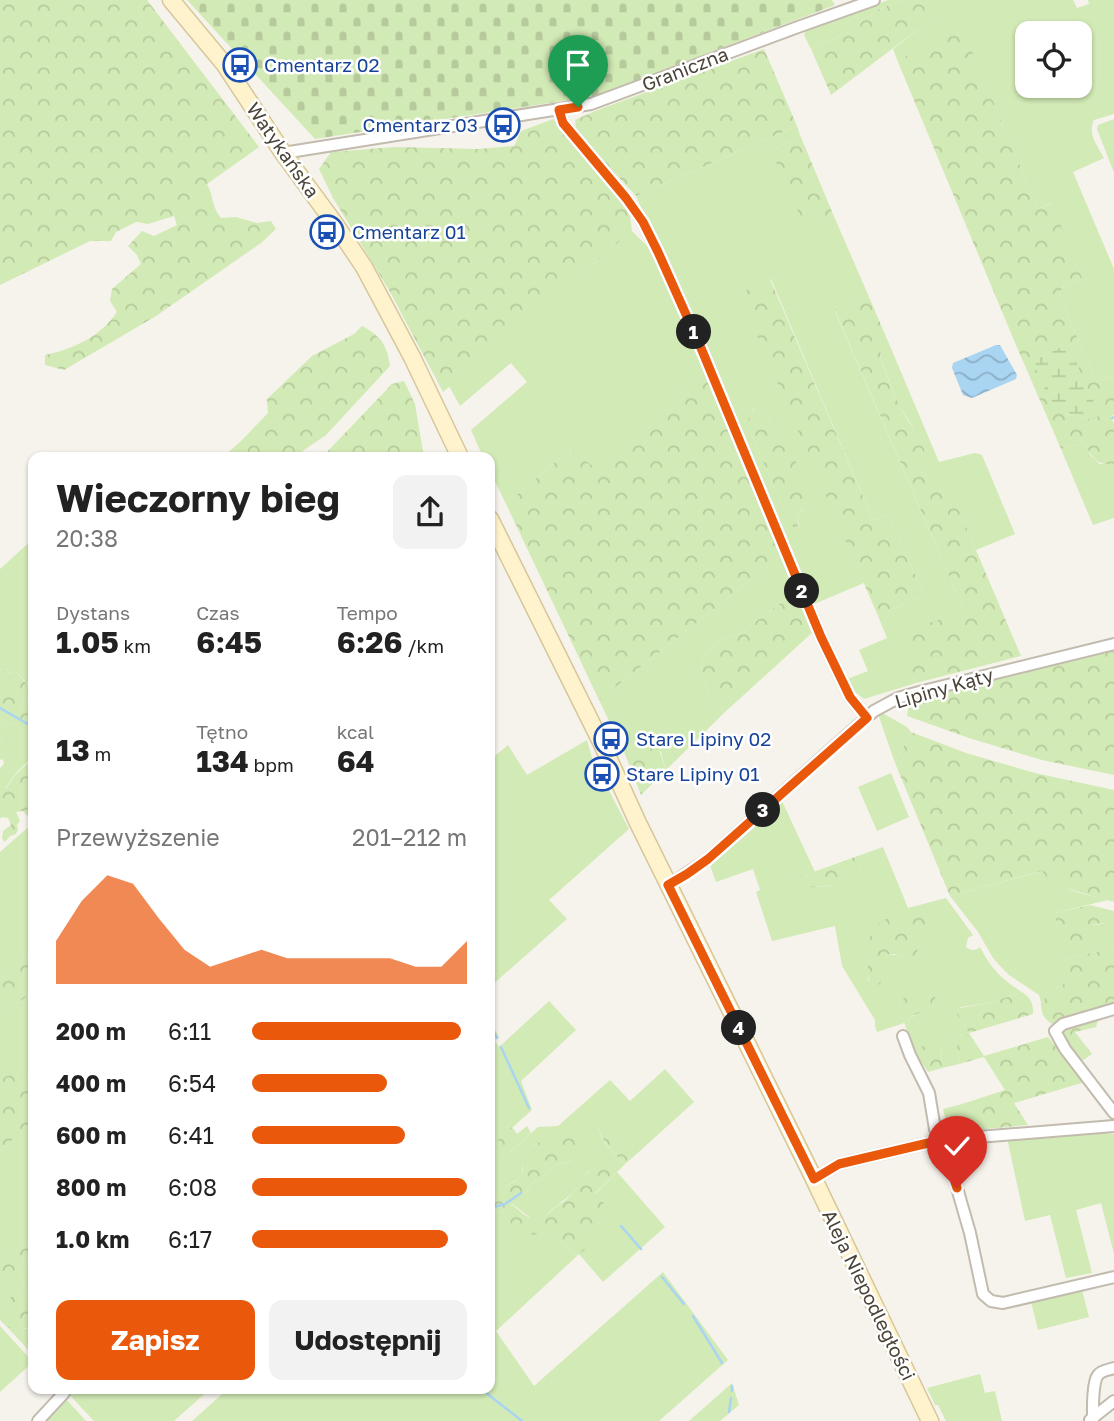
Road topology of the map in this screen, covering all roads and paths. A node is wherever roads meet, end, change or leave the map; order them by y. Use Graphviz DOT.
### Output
graph roads {
  1 [pos="171,0"];
  2 [pos="874,0"];
  3 [pos="559,110"];
  4 [pos="283,153"];
  5 [pos="458,452"];
  6 [pos="495,529"];
  7 [pos="1114,644"];
  8 [pos="867,718"];
  9 [pos="668,885"];
  10 [pos="1114,1009"];
  11 [pos="903,1036"];
  12 [pos="1114,1113"];
  13 [pos="1114,1126"];
  14 [pos="941,1140"];
  15 [pos="814,1179"];
  16 [pos="1114,1277"];
  17 [pos="1114,1368"];
  18 [pos="63,1394"];
  19 [pos="1114,1401"];
  20 [pos="1091,1420"];
  21 [pos="38,1421"];
  22 [pos="930,1421"];
  1 -- 4 [label="street, Watykańska"];
  2 -- 3 [label="street, Graniczna"];
  3 -- 4 [label="street, Graniczna"];
  3 -- 8 [label="street"];
  4 -- 5 [label="street, Watykańska"];
  6 -- 9 [label="street, Aleja Niepodległości"];
  7 -- 8 [label="street, Lipiny Kąty"];
  8 -- 9 [label="street, Lipiny Kąty"];
  9 -- 15 [label="street, Aleja Niepodległości"];
  10 -- 12 [label="street"];
  11 -- 14 [label="street"];
  13 -- 14 [label="street"];
  14 -- 15 [label="street"];
  14 -- 16 [label="street"];
  15 -- 22 [label="street, Aleja Niepodległości"];
  17 -- 20 [label="street"];
  18 -- 21 [label="street"];
  19 -- 20 [label="street"];
}
